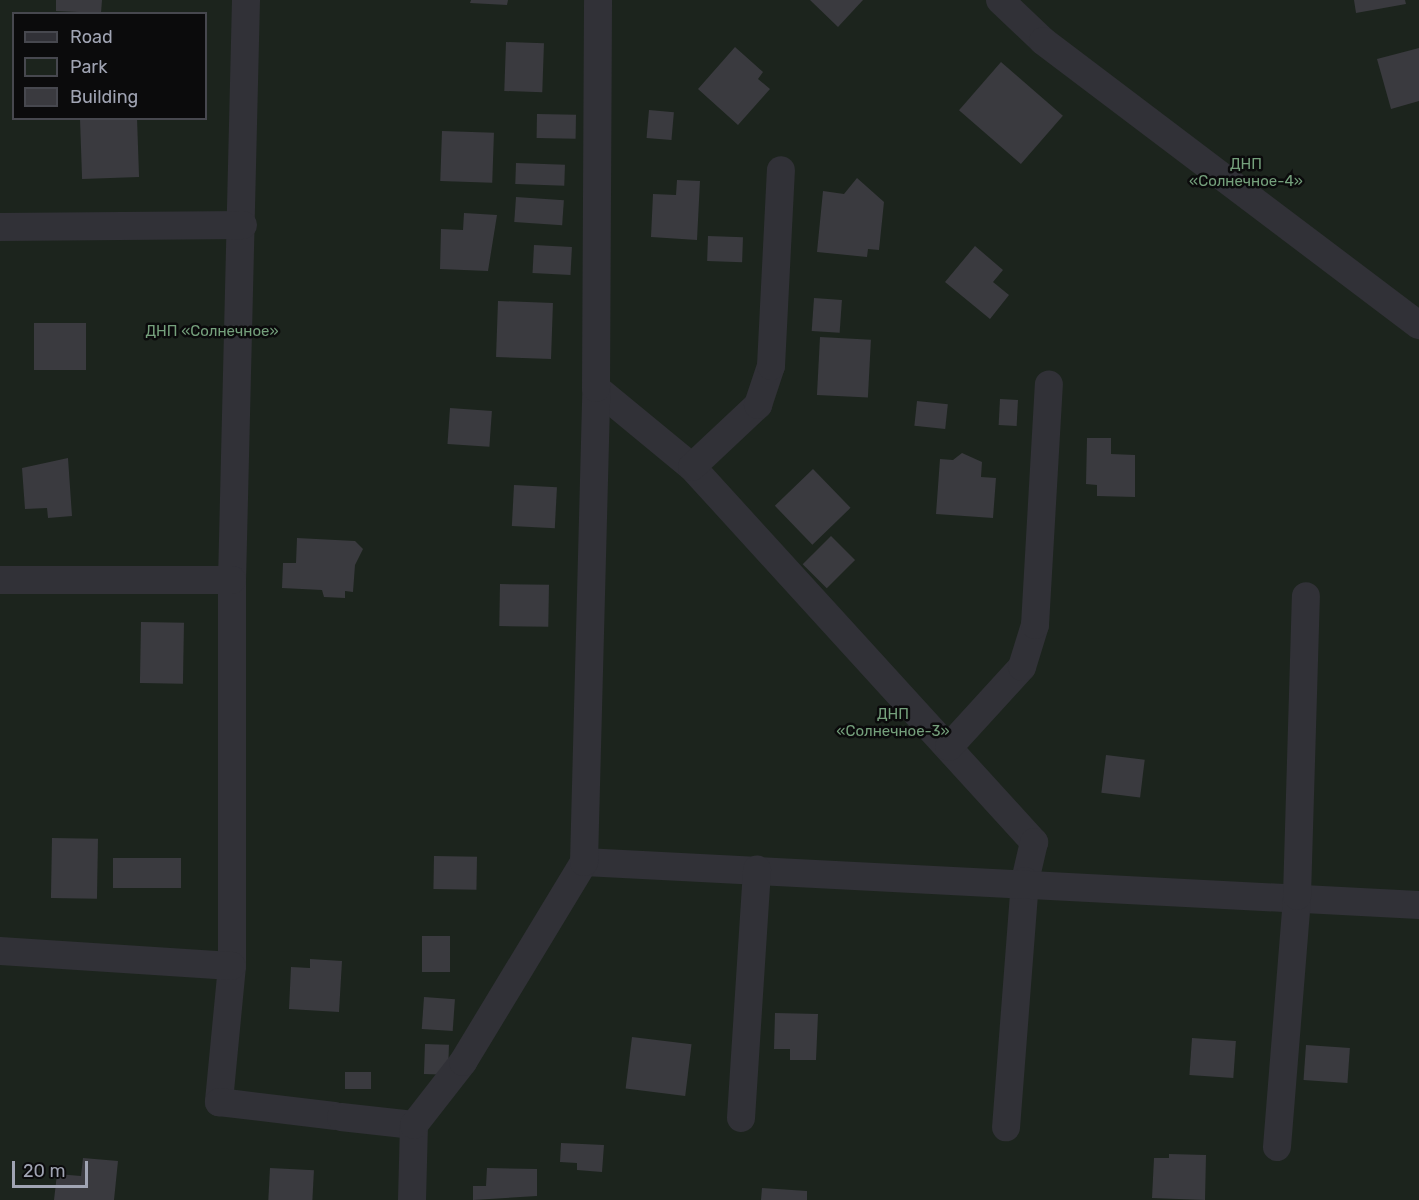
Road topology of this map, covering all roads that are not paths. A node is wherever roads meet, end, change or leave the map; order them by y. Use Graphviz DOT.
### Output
graph roads {
  1 [pos="246,0"];
  2 [pos="598,0"];
  3 [pos="1000,0"];
  4 [pos="781,170"];
  5 [pos="243,225"];
  6 [pos="0,227"];
  7 [pos="1419,325"];
  8 [pos="1049,384"];
  9 [pos="596,388"];
  10 [pos="692,467"];
  11 [pos="0,580"];
  12 [pos="232,580"];
  13 [pos="1306,596"];
  14 [pos="949,747"];
  15 [pos="584,862"];
  16 [pos="757,870"];
  17 [pos="1025,881"];
  18 [pos="1297,896"];
  19 [pos="1419,905"];
  20 [pos="0,951"];
  21 [pos="232,966"];
  22 [pos="741,1118"];
  23 [pos="414,1125"];
  24 [pos="1006,1126"];
  25 [pos="1277,1147"];
  26 [pos="412,1200"];
  1 -- 5 [label="street"];
  2 -- 9 [label="street"];
  3 -- 7 [label="street"];
  4 -- 10 [label="street"];
  5 -- 6 [label="street"];
  5 -- 12 [label="street"];
  8 -- 14 [label="street"];
  9 -- 10 [label="street"];
  9 -- 15 [label="street"];
  10 -- 14 [label="street"];
  11 -- 12 [label="street"];
  12 -- 21 [label="street"];
  13 -- 18 [label="street"];
  14 -- 17 [label="street"];
  15 -- 16 [label="street"];
  15 -- 23 [label="street"];
  16 -- 17 [label="street"];
  16 -- 22 [label="street"];
  17 -- 18 [label="street"];
  17 -- 24 [label="street"];
  18 -- 19 [label="street"];
  18 -- 25 [label="street"];
  20 -- 21 [label="street"];
  21 -- 23 [label="street"];
  23 -- 26 [label="street"];
}
